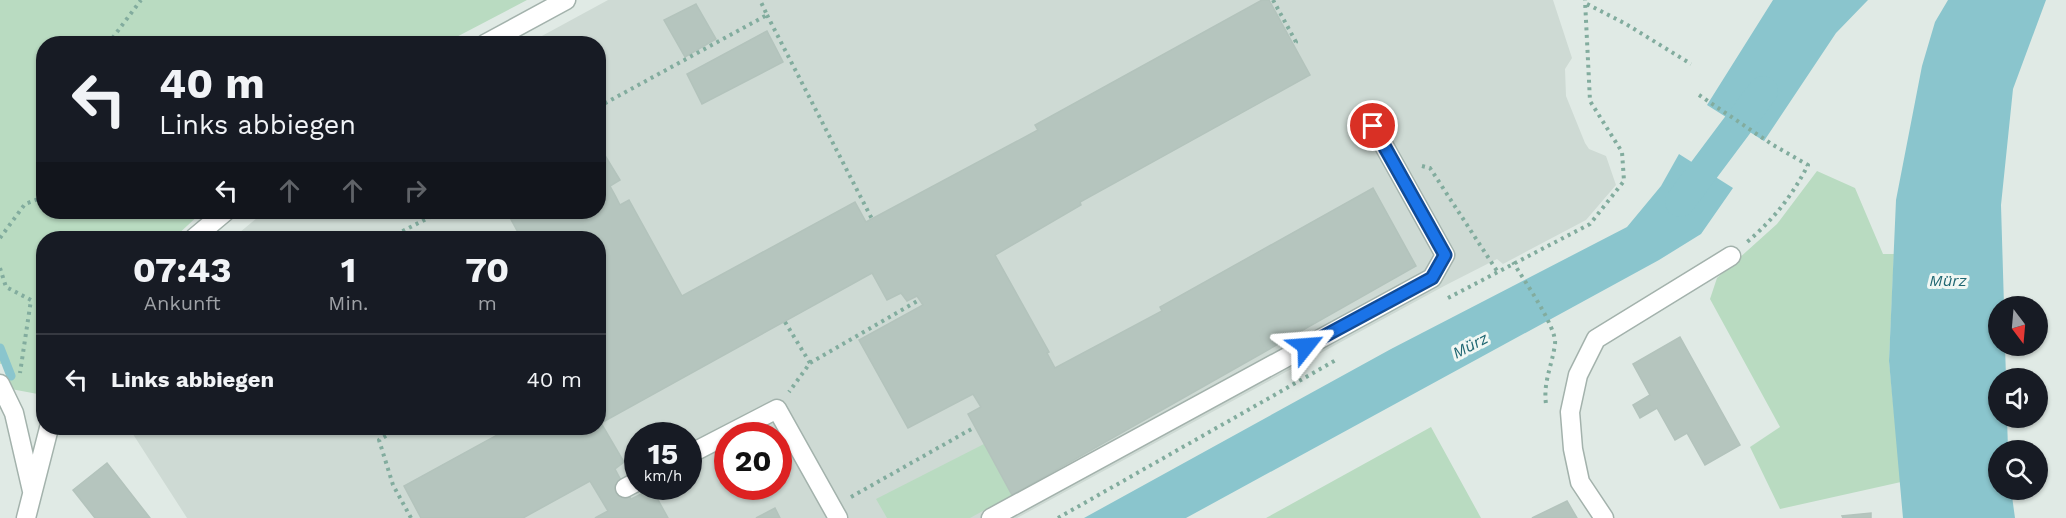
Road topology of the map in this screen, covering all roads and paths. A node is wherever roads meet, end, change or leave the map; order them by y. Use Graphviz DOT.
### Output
graph roads {
  1 [pos="141,0"];
  2 [pos="566,0"];
  3 [pos="760,0"];
  4 [pos="1273,0"];
  5 [pos="1586,3"];
  6 [pos="767,15"];
  7 [pos="114,36"];
  8 [pos="500,36"];
  9 [pos="1293,44"];
  10 [pos="1691,64"];
  11 [pos="1699,95"];
  12 [pos="606,103"];
  13 [pos="1373,126"];
  14 [pos="1398,170"];
  15 [pos="36,200"];
  16 [pos="217,219"];
  17 [pos="426,219"];
  18 [pos="872,219"];
  19 [pos="202,231"];
  20 [pos="403,231"];
  21 [pos="0,238"];
  22 [pos="1731,256"];
  23 [pos="1513,262"];
  24 [pos="0,268"];
  25 [pos="1497,271"];
  26 [pos="919,300"];
  27 [pos="785,322"];
  28 [pos="1551,327"];
  29 [pos="810,363"];
  30 [pos="0,384"];
  31 [pos="777,410"];
  32 [pos="14,413"];
  33 [pos="975,426"];
  34 [pos="47,435"];
  35 [pos="387,435"];
  36 [pos="702,448"];
  37 [pos="32,491"];
  38 [pos="835,513"];
  39 [pos="26,518"];
  40 [pos="411,518"];
  41 [pos="991,518"];
  42 [pos="1604,518"];
  1 -- 7 [label="path"];
  2 -- 8 [label="street"];
  3 -- 6 [label="path"];
  4 -- 9 [label="path"];
  5 -- 10 [label="path"];
  6 -- 12 [label="path"];
  6 -- 18 [label="path"];
  11 -- 22 [label="path"];
  13 -- 14 [label="street"];
  14 -- 25 [label="path"];
  14 -- 41 [label="street"];
  15 -- 21 [label="path"];
  16 -- 19 [label="street"];
  17 -- 20 [label="path"];
  22 -- 42 [label="street"];
  23 -- 28 [label="path"];
  24 -- 32 [label="path"];
  26 -- 29 [label="path"];
  27 -- 29 [label="path"];
  29 -- 31 [label="path"];
  30 -- 32 [label="street"];
  31 -- 36 [label="street"];
  31 -- 38 [label="street"];
  32 -- 37 [label="street"];
  33 -- 38 [label="path"];
  34 -- 37 [label="street"];
  35 -- 40 [label="path"];
  37 -- 39 [label="street"];
}
